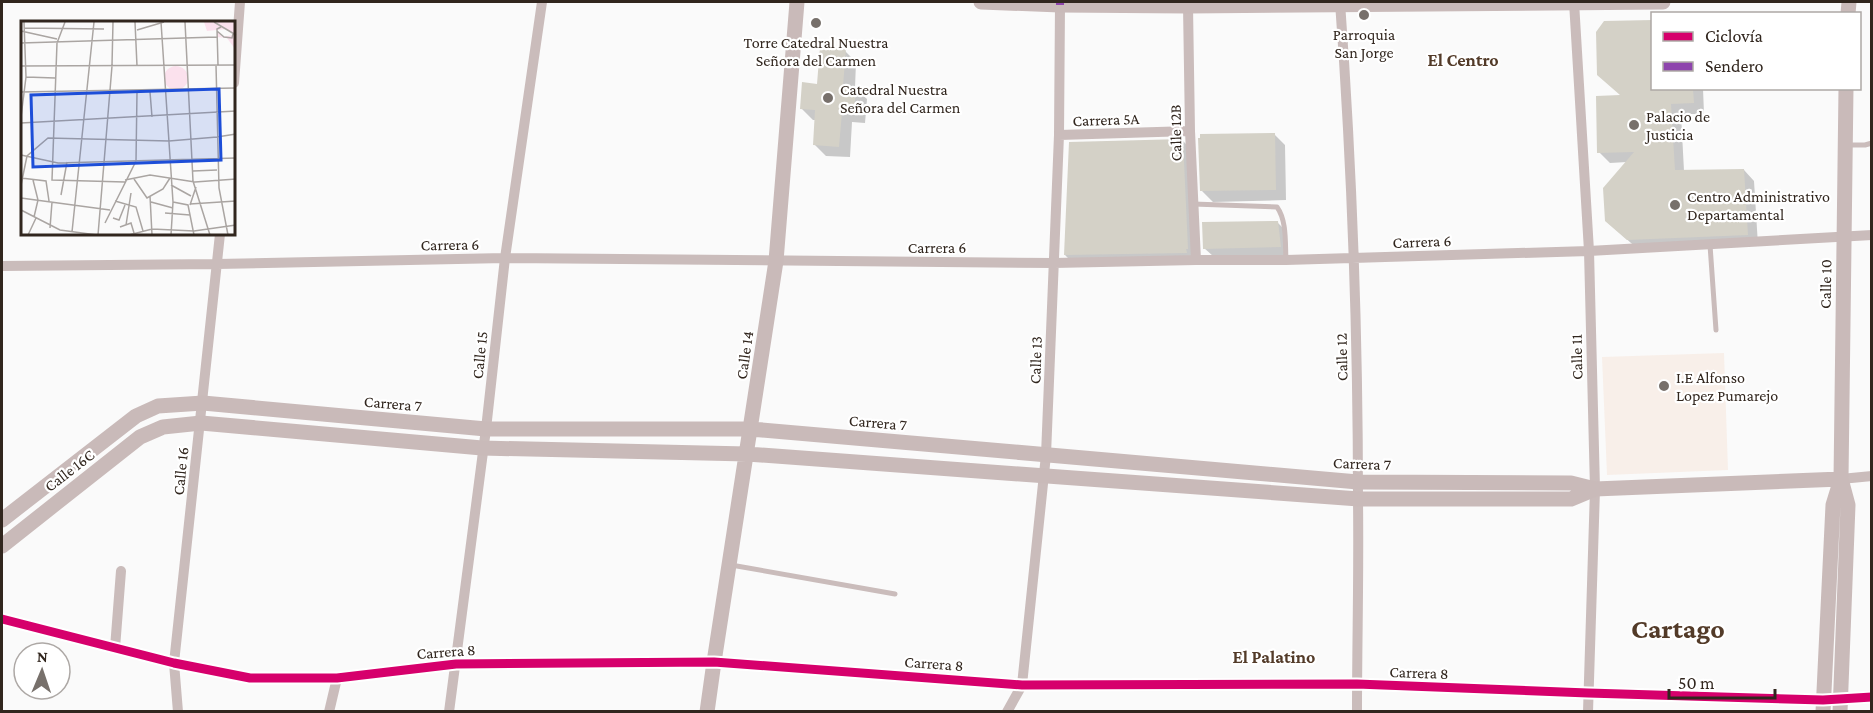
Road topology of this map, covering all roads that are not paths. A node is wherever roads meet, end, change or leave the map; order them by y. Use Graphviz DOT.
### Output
graph roads {
  1 [pos="240,2"];
  2 [pos="542,2"];
  3 [pos="797,2"];
  4 [pos="981,2"];
  5 [pos="1340,2"];
  6 [pos="1453,2"];
  7 [pos="1574,2"];
  8 [pos="1663,2"];
  9 [pos="1148,3"];
  10 [pos="1060,5"];
  11 [pos="1188,6"];
  12 [pos="236,56"];
  13 [pos="1846,90"];
  14 [pos="1190,131"];
  15 [pos="1059,135"];
  16 [pos="1872,143"];
  17 [pos="1844,145"];
  18 [pos="1192,204"];
  19 [pos="1872,235"];
  20 [pos="220,236"];
  21 [pos="1843,236"];
  22 [pos="1710,245"];
  23 [pos="1589,251"];
  24 [pos="505,258"];
  25 [pos="1354,258"];
  26 [pos="1196,260"];
  27 [pos="1286,260"];
  28 [pos="776,261"];
  29 [pos="1054,263"];
  30 [pos="217,264"];
  31 [pos="2,266"];
  32 [pos="1716,330"];
  33 [pos="203,403"];
  34 [pos="158,406"];
  35 [pos="201,423"];
  36 [pos="163,427"];
  37 [pos="486,429"];
  38 [pos="751,429"];
  39 [pos="482,448"];
  40 [pos="747,454"];
  41 [pos="1046,455"];
  42 [pos="1045,476"];
  43 [pos="1872,476"];
  44 [pos="1841,479"];
  45 [pos="1358,482"];
  46 [pos="1595,489"];
  47 [pos="1359,499"];
  48 [pos="2,520"];
  49 [pos="2,546"];
  50 [pos="729,565"];
  51 [pos="121,571"];
  52 [pos="895,594"];
  53 [pos="2,619"];
  54 [pos="115,648"];
  55 [pos="714,662"];
  56 [pos="174,663"];
  57 [pos="456,664"];
  58 [pos="337,678"];
  59 [pos="1357,684"];
  60 [pos="1022,685"];
  61 [pos="1588,693"];
  62 [pos="1872,697"];
  63 [pos="1840,705"];
  64 [pos="1823,706"];
  65 [pos="178,711"];
  66 [pos="329,711"];
  67 [pos="449,711"];
  68 [pos="707,711"];
  69 [pos="1007,711"];
  70 [pos="1357,711"];
  71 [pos="1588,711"];
  1 -- 12 [label="street"];
  2 -- 24 [label="street, Calle 15"];
  3 -- 28 [label="main road, Calle 14"];
  4 -- 10 [label="main road"];
  5 -- 6 [label="main road"];
  5 -- 11 [label="main road"];
  5 -- 25 [label="street, Calle 12"];
  6 -- 7 [label="main road"];
  7 -- 8 [label="main road"];
  7 -- 23 [label="street, Calle 11"];
  9 -- 10 [label="main road"];
  9 -- 11 [label="main road"];
  10 -- 15 [label="street, Calle 13"];
  11 -- 14 [label="street, Calle 12B"];
  13 -- 17 [label="main road, Calle 10"];
  14 -- 15 [label="street, Carrera 5A"];
  14 -- 18 [label="street, Calle 12B"];
  15 -- 29 [label="street, Calle 13"];
  16 -- 17 [label="lane"];
  17 -- 21 [label="main road, Calle 10"];
  18 -- 26 [label="street, Calle 12B"];
  18 -- 27 [label="lane"];
  19 -- 21 [label="street, Carrera 6"];
  20 -- 30 [label="street, Calle 16"];
  21 -- 22 [label="street, Carrera 6"];
  21 -- 44 [label="main road, Calle 10"];
  22 -- 23 [label="street, Carrera 6"];
  22 -- 32 [label="lane"];
  23 -- 25 [label="street, Carrera 6"];
  23 -- 46 [label="street, Calle 11"];
  24 -- 28 [label="street, Carrera 6"];
  24 -- 30 [label="street, Carrera 6"];
  24 -- 37 [label="street, Calle 15"];
  25 -- 27 [label="street, Carrera 6"];
  25 -- 45 [label="street, Calle 12"];
  26 -- 27 [label="street, Carrera 6"];
  26 -- 29 [label="street, Carrera 6"];
  28 -- 29 [label="street, Carrera 6"];
  28 -- 38 [label="main road, Calle 14"];
  29 -- 41 [label="street, Calle 13"];
  30 -- 31 [label="street, Carrera 6"];
  30 -- 33 [label="street, Calle 16"];
  33 -- 34 [label="main road, Carrera 7"];
  33 -- 35 [label="street, Calle 16"];
  33 -- 37 [label="main road, Carrera 7"];
  34 -- 48 [label="main road, Calle 16C"];
  35 -- 36 [label="main road, Carrera 7"];
  35 -- 39 [label="main road, Carrera 7"];
  35 -- 56 [label="street, Calle 16"];
  36 -- 49 [label="main road, Calle 16C"];
  37 -- 38 [label="main road, Carrera 7"];
  37 -- 39 [label="street, Calle 15"];
  38 -- 40 [label="main road, Calle 14"];
  38 -- 41 [label="main road, Carrera 7"];
  39 -- 40 [label="main road, Carrera 7"];
  39 -- 57 [label="street, Calle 15"];
  40 -- 42 [label="main road, Carrera 7"];
  40 -- 50 [label="main road, Calle 14"];
  41 -- 42 [label="street, Calle 13"];
  41 -- 45 [label="main road, Carrera 7"];
  42 -- 47 [label="main road, Carrera 7"];
  42 -- 60 [label="street, Calle 13"];
  43 -- 44 [label="street, Carrera 7"];
  44 -- 46 [label="main road, Carrera 7"];
  44 -- 63 [label="main road, Calle 10"];
  44 -- 64 [label="main road, Calle 10"];
  45 -- 46 [label="main road, Carrera 7"];
  45 -- 47 [label="street, Calle 12"];
  46 -- 47 [label="main road, Carrera 7"];
  46 -- 61 [label="street, Calle 11"];
  47 -- 59 [label="street, Calle 12"];
  50 -- 52 [label="lane"];
  50 -- 55 [label="main road, Calle 14"];
  51 -- 54 [label="street"];
  53 -- 54 [label="street, Carrera 8"];
  54 -- 56 [label="street, Carrera 8"];
  55 -- 57 [label="street, Carrera 8"];
  55 -- 60 [label="street, Carrera 8"];
  55 -- 68 [label="main road, Calle 14"];
  56 -- 58 [label="street, Carrera 8"];
  56 -- 65 [label="street, Calle 16"];
  57 -- 58 [label="street, Carrera 8"];
  57 -- 67 [label="street, Calle 15"];
  58 -- 66 [label="street"];
  59 -- 60 [label="street, Carrera 8"];
  59 -- 61 [label="street, Carrera 8"];
  59 -- 70 [label="street, Calle 12"];
  60 -- 69 [label="street, Calle 13"];
  61 -- 64 [label="street, Carrera 8"];
  61 -- 71 [label="street, Calle 11"];
  62 -- 63 [label="street, Carrera 8"];
  63 -- 64 [label="street, Carrera 8"];
}
